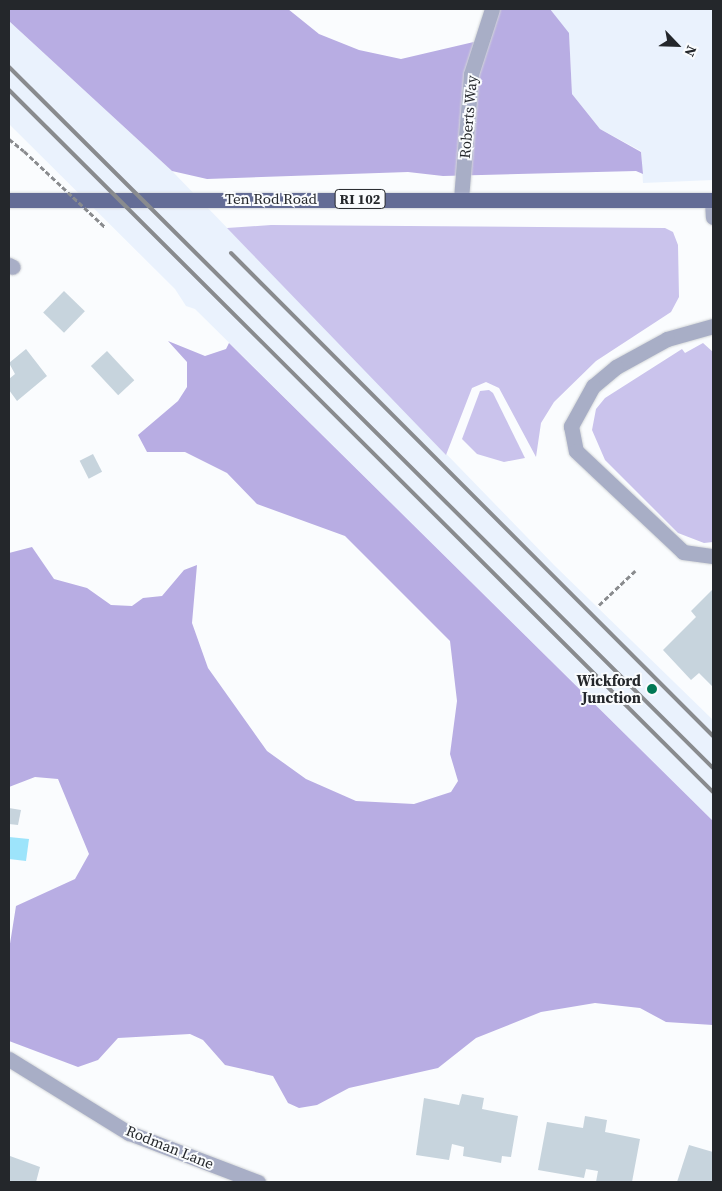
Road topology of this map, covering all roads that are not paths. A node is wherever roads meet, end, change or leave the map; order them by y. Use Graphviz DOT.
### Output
graph roads {
  1 [pos="492,9"];
  2 [pos="461,199"];
  3 [pos="9,200"];
  4 [pos="712,200"];
  5 [pos="713,217"];
  6 [pos="713,326"];
  7 [pos="713,556"];
  8 [pos="9,1058"];
  9 [pos="258,1182"];
  1 -- 2 [label="street, Roberts Way"];
  2 -- 3 [label="main road, Ten Rod Road / RI 102"];
  2 -- 4 [label="main road, Ten Rod Road / RI 102"];
  4 -- 5 [label="street"];
  6 -- 7 [label="street"];
  8 -- 9 [label="street, Rodman Lane"];
}
